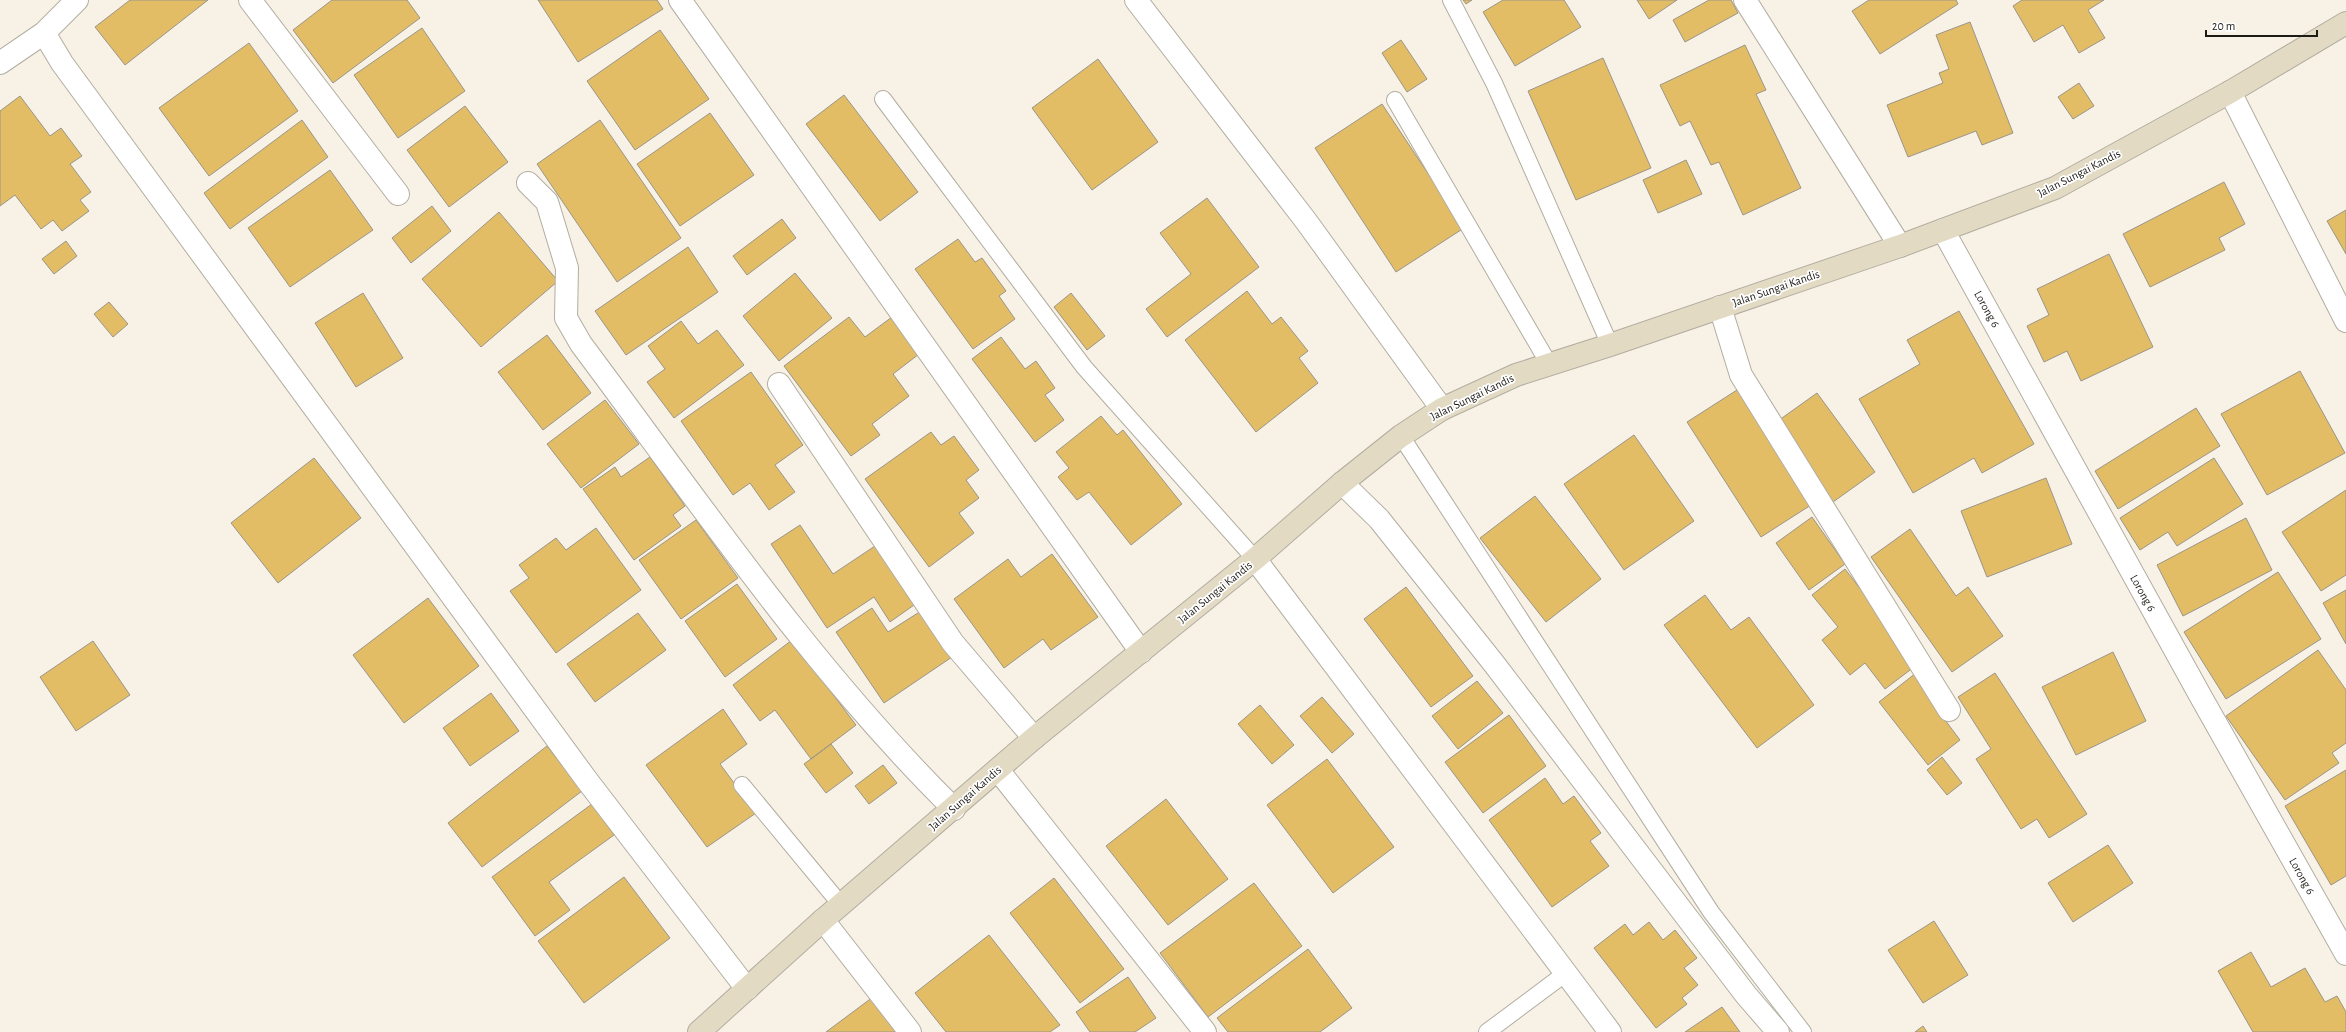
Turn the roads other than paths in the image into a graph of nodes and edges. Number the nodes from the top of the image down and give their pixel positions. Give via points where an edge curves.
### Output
1 (77, 0) edge
2 (250, 0) edge
3 (680, 0) edge
4 (1136, 0) edge
5 (1451, 0) edge
6 (1745, 0) edge
7 (2346, 23) edge
8 (44, 32) junction
9 (0, 63) edge
10 (2230, 92) junction
11 (883, 99) dead end
12 (1395, 100) dead end
13 (528, 183) dead end
14 (398, 194) dead end
15 (1943, 230) junction
16 (1900, 246) junction
17 (1720, 307) junction
18 (2346, 321) edge
19 (1610, 345) junction
20 (1549, 364) junction
21 (779, 384) dead end
22 (1442, 409) junction
23 (1402, 436) junction
24 (1342, 483) junction
25 (1256, 559) junction
26 (1141, 652) junction
27 (1949, 710) dead end
28 (1034, 738) junction
29 (998, 770) junction
30 (742, 785) dead end
31 (954, 809) junction
32 (842, 906) junction
33 (824, 920) junction
34 (2346, 954) edge
35 (1566, 973) junction
36 (747, 989) junction
37 (699, 1032) edge
38 (910, 1032) edge
39 (1205, 1032) edge
40 (1487, 1032) edge
41 (1610, 1032) edge
42 (1778, 1032) edge
43 (1803, 1032) edge

1 - 8 street
2 - 14 street
3 - 26 street
4 - 22 street via 1306,221
5 - 19 lane via 1494,83
6 - 16 street
7 - 10 street, Jalan Sungai Kandis
8 - 9 street
8 - 36 street via 62,63 581,772
10 - 15 street, Jalan Sungai Kandis via 2055,188
10 - 18 street
11 - 25 lane via 1084,367
12 - 20 lane
13 - 31 street via 547,202 567,268 566,318 581,344 801,638 906,762
15 - 16 street, Jalan Sungai Kandis
15 - 34 street, Lorong 6
16 - 17 street, Jalan Sungai Kandis
17 - 19 street, Jalan Sungai Kandis
17 - 27 street via 1741,375
19 - 20 street, Jalan Sungai Kandis
20 - 22 street, Jalan Sungai Kandis via 1516,374
21 - 28 street via 953,643
22 - 23 street, Jalan Sungai Kandis
23 - 24 street, Jalan Sungai Kandis
23 - 43 lane via 1711,912
24 - 25 street, Jalan Sungai Kandis
24 - 42 street via 1384,525 1490,658 1746,995
25 - 26 street, Jalan Sungai Kandis
25 - 35 street
26 - 28 street, Jalan Sungai Kandis
28 - 29 street, Jalan Sungai Kandis
29 - 31 street, Jalan Sungai Kandis
29 - 39 street
30 - 32 lane
31 - 32 street, Jalan Sungai Kandis
32 - 33 street, Jalan Sungai Kandis
33 - 36 street, Jalan Sungai Kandis
33 - 38 street
35 - 40 lane
35 - 41 street
36 - 37 street, Jalan Sungai Kandis

